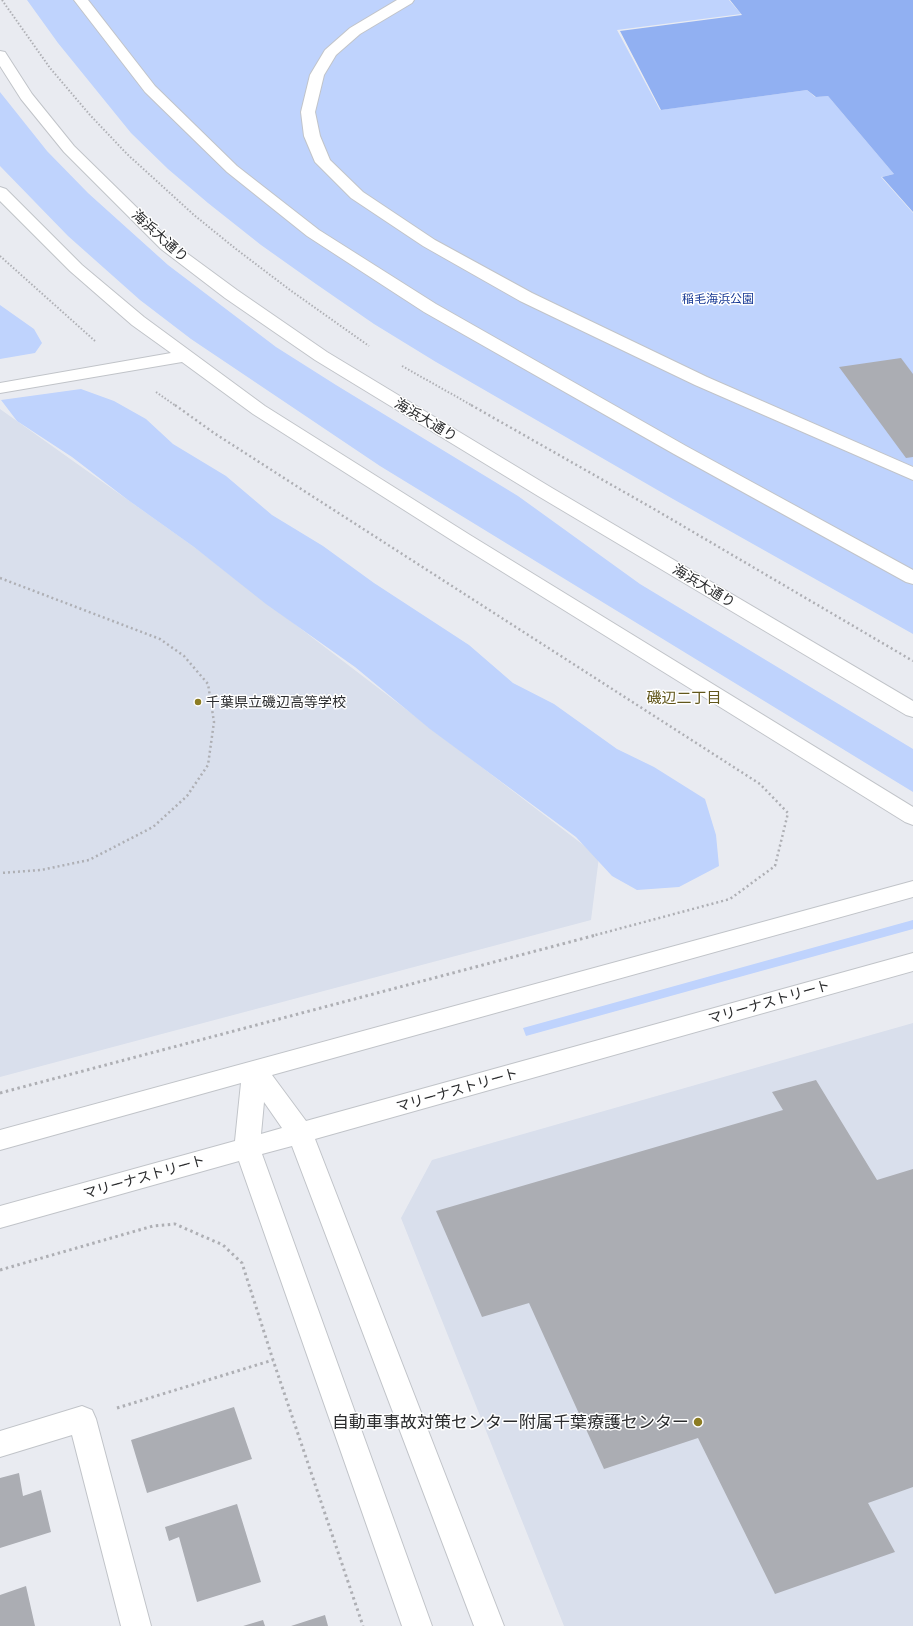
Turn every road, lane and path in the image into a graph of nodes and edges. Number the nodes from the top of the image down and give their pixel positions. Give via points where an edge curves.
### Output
1 (2, 0) edge
2 (81, 0) edge
3 (407, 0) edge
4 (0, 55) edge
5 (0, 192) edge
6 (0, 256) edge
7 (101, 345) dead end
8 (371, 347) dead end
9 (186, 356) junction
10 (398, 363) dead end
11 (0, 388) edge
12 (153, 390) dead end
13 (913, 474) edge
14 (0, 578) edge
15 (913, 578) edge
16 (913, 660) edge
17 (913, 710) edge
18 (913, 818) edge
19 (0, 873) edge
20 (913, 889) edge
21 (913, 962) edge
22 (255, 1070) junction
23 (0, 1093) edge
24 (300, 1133) junction
25 (0, 1140) edge
26 (247, 1148) junction
27 (0, 1217) edge
28 (0, 1270) edge
29 (273, 1360) junction
30 (82, 1419) junction
31 (0, 1444) edge
32 (136, 1626) edge
33 (363, 1626) edge
34 (417, 1626) edge
35 (489, 1626) edge

1 - 8 path via 50,68 127,154 236,249
2 - 15 street via 150,89 232,170 313,233 430,308
3 - 13 street via 355,31 330,54 317,75 308,112 312,136 323,162 357,195 429,243 526,297 701,381
4 - 17 street, 海浜大通り via 26,96 69,149 167,246 231,294 321,356
5 - 9 street via 76,268 138,321
6 - 7 path
9 - 11 street
9 - 18 street via 259,410
10 - 16 path
12 - 23 path via 220,437 760,784 788,813 775,866 730,899
14 - 19 path via 160,639 184,656 208,684 214,722 208,765 187,796 153,827 89,860 41,870
20 - 22 street
21 - 24 street, マリーナストリート
22 - 24 street
22 - 25 street
22 - 26 street
24 - 26 street, マリーナストリート
24 - 35 street
26 - 27 street, マリーナストリート
26 - 34 street
28 - 29 path via 153,1226 175,1224 224,1244 242,1263
29 - 30 path
29 - 33 path
30 - 31 street
30 - 32 street

